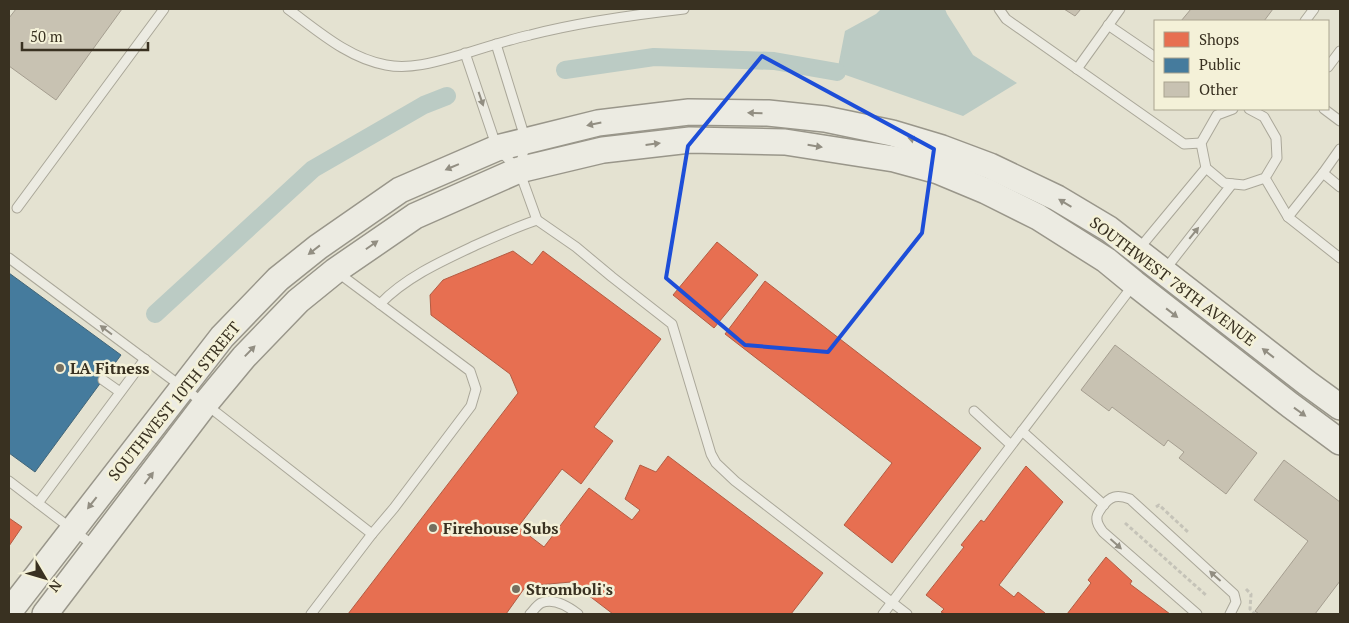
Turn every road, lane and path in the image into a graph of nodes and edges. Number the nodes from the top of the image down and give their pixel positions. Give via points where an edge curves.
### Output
1 (164, 9) edge
2 (288, 9) edge
3 (684, 9) edge
4 (999, 9) edge
5 (1120, 9) edge
6 (1314, 9) edge
7 (633, 12) edge
8 (1306, 20) edge
9 (1108, 25) junction
10 (496, 44) junction
11 (1340, 51) edge
12 (465, 53) junction
13 (1154, 57) edge
14 (1329, 66) edge
15 (1077, 69) junction
16 (1228, 110) edge
17 (1250, 110) edge
18 (1325, 110) edge
19 (1340, 121) edge
20 (526, 141) junction
21 (1201, 143) junction
22 (497, 148) junction
23 (1340, 149) edge
24 (1206, 168) junction
25 (519, 170) junction
26 (1323, 174) junction
27 (1265, 178) junction
28 (1232, 184) junction
29 (1340, 187) edge
30 (16, 208) dead end
31 (1288, 218) junction
32 (537, 220) junction
33 (1138, 251) junction
34 (9, 258) edge
35 (1340, 258) edge
36 (1106, 260) junction
37 (335, 271) junction
38 (1163, 271) junction
39 (1134, 283) junction
40 (1190, 292) junction
41 (380, 304) junction
42 (145, 359) junction
43 (103, 380) dead end
44 (182, 387) junction
45 (120, 392) junction
46 (205, 404) junction
47 (1340, 407) edge
48 (974, 411) dead end
49 (1022, 431) junction
50 (1340, 442) edge
51 (1011, 445) junction
52 (9, 482) edge
53 (38, 503) junction
54 (1104, 505) junction
55 (1125, 524) dead end
56 (1138, 527) dead end
57 (72, 529) junction
58 (1134, 532) junction
59 (372, 534) junction
60 (96, 548) junction
61 (1202, 585) dead end
62 (1198, 589) junction
63 (1207, 596) dead end
64 (891, 603) junction
65 (9, 612) edge
66 (45, 614) edge
67 (311, 614) edge
68 (530, 614) edge
69 (578, 614) edge
70 (882, 614) edge
71 (907, 614) edge
72 (1197, 614) edge
73 (1230, 614) edge

1 - 30 lane
2 - 12 lane via 337,45 366,60 412,66
3 - 7 lane
4 - 15 lane via 1006,19
5 - 9 lane
6 - 8 lane
7 - 10 lane
9 - 13 lane
9 - 15 lane
10 - 12 lane
10 - 20 lane
11 - 14 lane
12 -> 22 lane
15 - 21 lane via 1184,144
16 - 21 lane via 1216,115
17 - 27 lane via 1264,117 1276,138 1277,158
18 - 19 lane
20 - 22 street, SOUTHWEST 78TH AVENUE
20 - 25 lane
33 -> 20 street, SOUTHWEST 78TH AVENUE via 1109,229 1057,198 990,166 892,133 826,119 768,113 689,112 598,123
21 - 24 lane
22 - 25 lane
22 -> 44 street, SOUTHWEST 10TH STREET via 400,190 318,247 278,279 222,337
23 - 26 lane
24 - 28 lane via 1224,184
24 - 33 lane
25 - 32 lane
25 -> 36 street, SOUTHWEST 78TH AVENUE via 602,150 690,140 785,142 894,159 938,171 1038,217
37 -> 25 street, SOUTHWEST 10TH STREET via 415,216
26 - 29 lane
26 - 31 lane
27 - 28 lane via 1244,185
27 - 31 lane
38 -> 28 lane
31 - 35 lane
32 - 41 lane via 436,263
32 - 64 lane via 672,324 716,463
33 - 38 street, SOUTHWEST 78TH AVENUE
42 -> 34 lane
36 - 38 street
36 - 39 street, SOUTHWEST 78TH AVENUE
37 - 41 lane
46 -> 37 street, SOUTHWEST 10TH STREET via 244,357 298,301
38 - 40 street, SOUTHWEST 78TH AVENUE
39 - 40 street
39 - 49 lane
39 -> 50 street, SOUTHWEST 78TH AVENUE
47 -> 40 street, SOUTHWEST 78TH AVENUE
41 - 59 lane via 470,371 476,389 471,406
42 - 44 lane
42 - 45 lane
43 - 45 lane
44 - 46 lane
44 -> 57 street, SOUTHWEST 10TH STREET
45 - 53 lane
46 - 59 lane
60 -> 46 street, SOUTHWEST 10TH STREET
48 - 51 lane
49 - 51 lane
49 - 54 lane
51 - 64 lane
52 - 53 lane
53 - 57 lane
54 -> 72 lane via 1097,517 1103,532
73 -> 54 lane via 1236,602 1234,594 1130,499 1116,497
55 - 58 path
56 - 58 path
57 - 60 lane
57 - 65 street, SOUTHWEST 10TH STREET
58 - 62 path
59 - 67 lane
60 - 66 street, SOUTHWEST 10TH STREET
61 - 62 path
62 - 63 path
64 - 70 lane
64 - 71 lane
68 - 69 lane via 540,603 552,601

